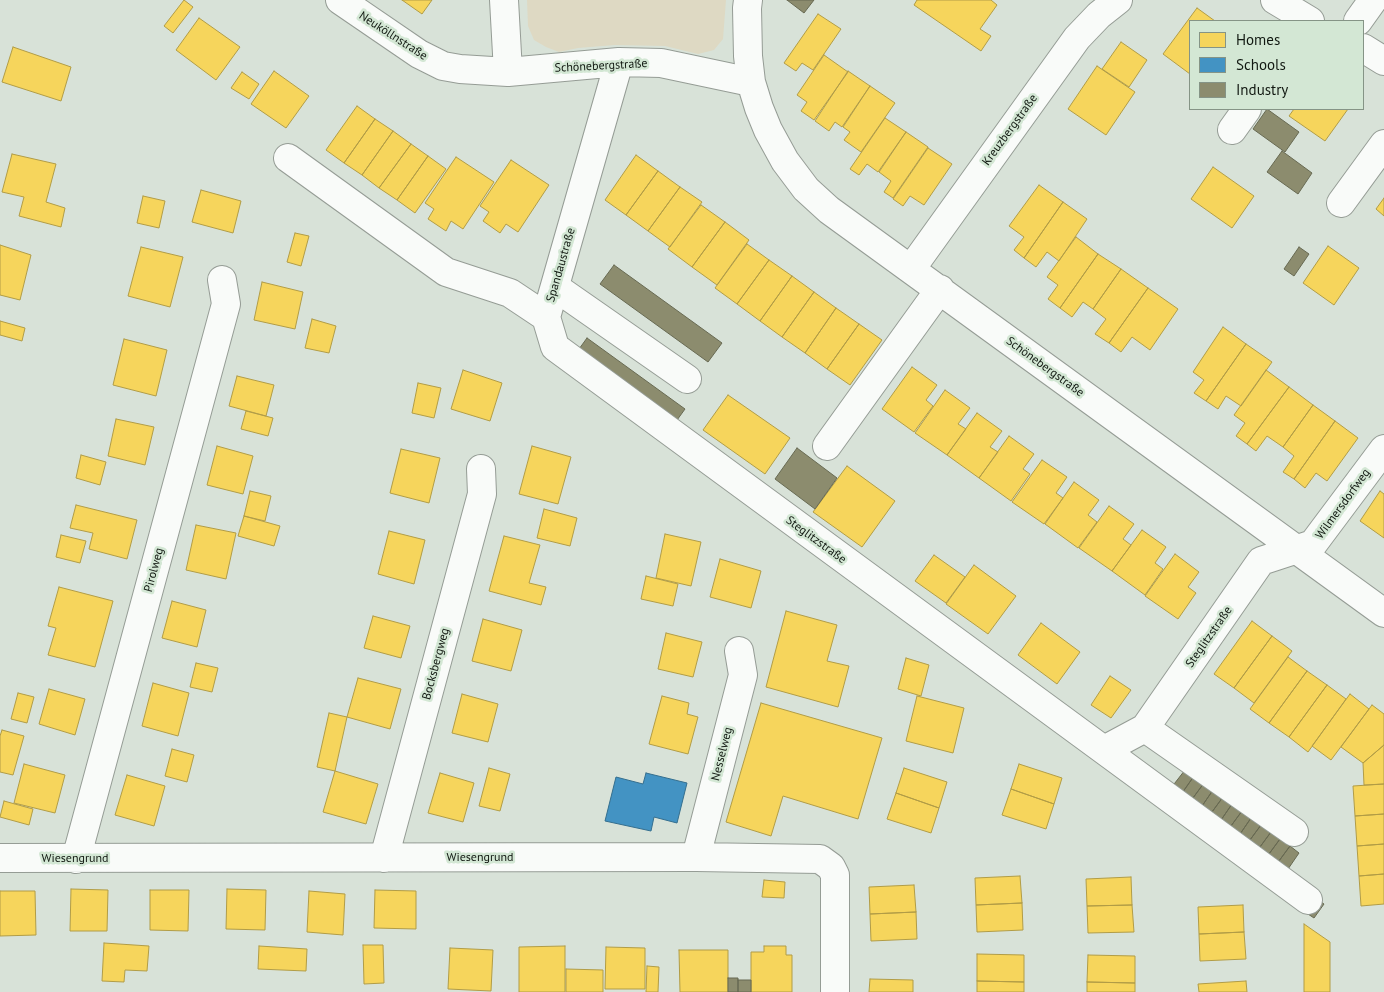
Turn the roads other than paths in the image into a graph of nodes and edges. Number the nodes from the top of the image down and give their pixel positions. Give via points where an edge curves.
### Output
1 (340, 0) edge
2 (504, 0) edge
3 (748, 0) edge
4 (1118, 0) edge
5 (1275, 0) edge
6 (1373, 0) edge
7 (1306, 20) edge
8 (1359, 20) edge
9 (1364, 49) edge
10 (1384, 60) edge
11 (619, 62) junction
12 (508, 72) junction
13 (751, 82) junction
14 (1384, 144) edge
15 (288, 158) dead end
16 (1341, 203) dead end
17 (911, 269) junction
18 (222, 280) dead end
19 (555, 287) junction
20 (940, 289) junction
21 (546, 317) junction
22 (687, 379) dead end
23 (827, 446) dead end
24 (1384, 449) edge
25 (481, 469) dead end
26 (1295, 550) junction
27 (1384, 613) edge
28 (739, 652) dead end
29 (1145, 728) junction
30 (1104, 750) junction
31 (1294, 832) dead end
32 (696, 857) junction
33 (0, 858) edge
34 (384, 858) junction
35 (76, 859) junction
36 (1308, 900) dead end
37 (835, 992) edge

1 - 12 street, Neuköllnstraße via 419,54 443,66
2 - 12 street
3 - 13 street, Schönebergstraße
4 - 17 street, Kreuzbergstraße via 1077,38
5 - 7 street
6 - 8 street
9 - 10 street
11 - 12 street, Schönebergstraße
11 - 13 street, Schönebergstraße via 661,63
11 - 19 street, Spandaustraße
13 - 17 street, Schönebergstraße via 768,130 806,189 829,210
14 - 16 street
15 - 21 street, Spandaustraße via 446,272 510,293
17 - 20 street, Schönebergstraße
18 - 35 street, Pirolweg via 226,304
19 - 21 street, Spandaustraße
19 - 22 street
20 - 23 street
20 - 26 street, Schönebergstraße
21 - 30 street, Steglitzstraße via 555,347
24 - 26 street, Wilmersdorfweg via 1313,544
25 - 34 street, Bocksbergweg via 482,494
26 - 27 street, Schönebergstraße
26 - 29 street, Steglitzstraße via 1261,561
28 - 32 street, Nesselweg via 743,675
29 - 30 street, Steglitzstraße
29 - 31 street
30 - 36 street, Steglitzstraße
32 - 34 street, Wiesengrund
32 - 37 street, Wiesengrund via 820,859 831,867 835,875
33 - 35 street, Wiesengrund
34 - 35 street, Wiesengrund

